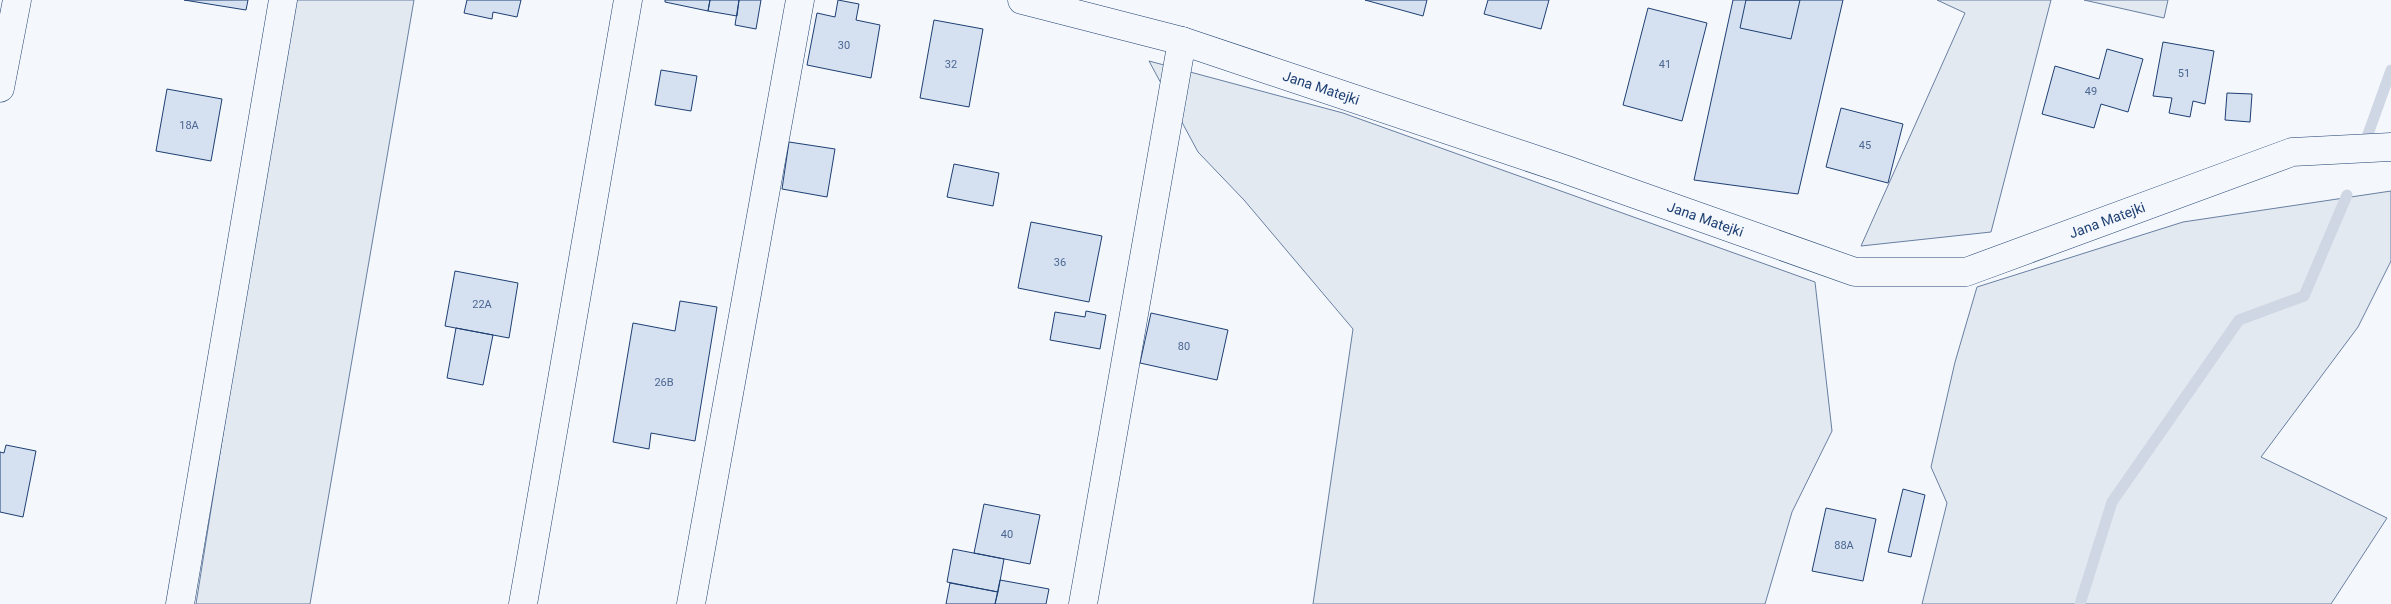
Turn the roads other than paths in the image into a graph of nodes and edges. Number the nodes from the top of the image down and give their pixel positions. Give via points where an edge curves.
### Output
1 (18, 0) edge
2 (282, 0) edge
3 (628, 0) edge
4 (800, 0) edge
5 (1022, 0) edge
6 (1182, 40) junction
7 (0, 88) edge
8 (2391, 147) edge
9 (180, 604) edge
10 (523, 604) edge
11 (691, 604) edge
12 (1083, 604) edge

1 - 7 street
2 - 9 street
3 - 10 street
4 - 11 street
5 - 6 street, Jana Matejki
6 - 8 street, Jana Matejki via 1564,169 1855,272 1966,272 2292,152
6 - 12 street

